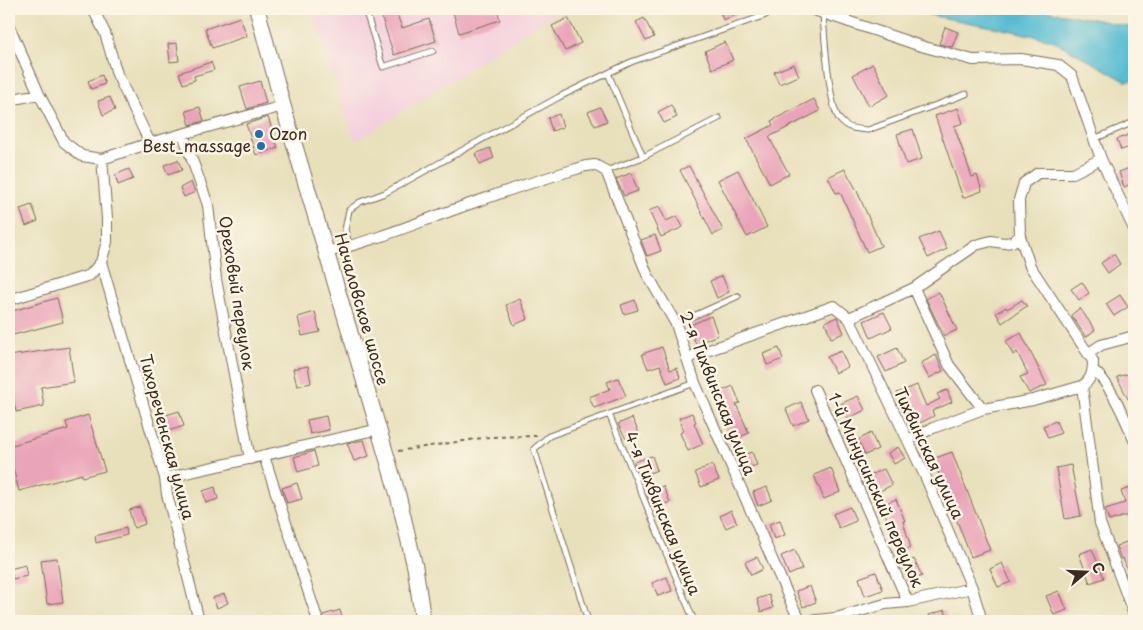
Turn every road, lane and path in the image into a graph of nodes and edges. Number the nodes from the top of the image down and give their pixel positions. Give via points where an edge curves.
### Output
1 (93, 9) edge
2 (256, 9) edge
3 (364, 9) edge
4 (769, 9) edge
5 (811, 9) edge
6 (822, 11) edge
7 (9, 26) edge
8 (433, 51) dead end
9 (608, 74) junction
10 (38, 94) junction
11 (966, 94) dead end
12 (9, 100) edge
13 (283, 106) junction
14 (719, 118) dead end
15 (1134, 122) edge
16 (183, 134) junction
17 (1093, 140) junction
18 (150, 143) junction
19 (643, 157) junction
20 (102, 159) junction
21 (1101, 159) junction
22 (606, 171) junction
23 (1134, 229) edge
24 (1020, 236) junction
25 (350, 247) junction
26 (327, 252) junction
27 (102, 262) junction
28 (914, 288) junction
29 (738, 296) dead end
30 (9, 300) edge
31 (849, 318) junction
32 (676, 324) junction
33 (1134, 336) edge
34 (1086, 349) junction
35 (687, 358) junction
36 (1093, 370) junction
37 (695, 383) junction
38 (1082, 386) junction
39 (815, 390) dead end
40 (982, 409) junction
41 (609, 414) junction
42 (379, 430) junction
43 (549, 436) junction
44 (908, 440) junction
45 (1134, 440) edge
46 (386, 453) junction
47 (264, 456) junction
48 (250, 459) junction
49 (165, 478) junction
50 (972, 588) junction
51 (908, 602) junction
52 (1134, 616) edge
53 (199, 621) edge
54 (318, 621) edge
55 (423, 621) edge
56 (588, 621) edge
57 (694, 621) edge
58 (801, 621) edge
59 (808, 621) edge
60 (982, 621) edge

1 - 18 street via 105,33 117,74
2 - 13 main road, Началовское шоссе
3 - 8 lane via 383,67
4 - 9 lane via 766,15 751,22 631,62
5 - 6 street
6 - 11 lane via 831,93 838,119 852,129 868,130
6 - 17 street via 921,46 973,60 1021,59 1058,65 1072,76
7 - 10 street
9 - 19 lane
9 - 25 lane via 558,97 385,193 348,210 346,230
10 - 12 street
10 - 20 street via 64,142 82,156
13 - 16 street
13 - 26 main road, Началовское шоссе
14 - 19 lane
15 - 17 lane
16 - 18 street
16 - 48 street, Ореховый переулок via 208,204 216,279
17 - 21 street
18 - 20 street
19 - 22 lane
20 - 27 street via 107,218 107,242
21 - 23 street
21 - 24 street via 1073,173 1038,172 1024,183 1019,200
22 - 25 street via 595,165 586,166
22 - 32 street, 2-я Тихвинская улица via 646,274
24 - 28 street via 1012,242 991,241 976,245
24 - 34 street via 1030,266
25 - 26 street
26 - 42 main road, Началовское шоссе
27 - 30 street via 90,275
27 - 49 street, Тихореченская улица
28 - 31 street
28 - 40 street via 949,365
29 - 32 lane
31 - 35 street, Тихвинская улица via 834,306
31 - 44 street, Тихвинская улица
32 - 35 street, 2-я Тихвинская улица
33 - 34 street
34 - 36 street via 1093,362
35 - 37 street, 2-я Тихвинская улица
36 - 38 street via 1089,381
36 - 45 street via 1107,385
37 - 41 lane
37 - 58 street, 2-я Тихвинская улица
38 - 40 street via 1033,400
38 - 52 street via 1100,523
39 - 51 street, 1-й Минусинский переулок
40 - 44 street
41 - 43 lane
41 - 57 lane, 4-я Тихвинская улица
42 - 46 main road, Началовское шоссе
42 - 47 street
43 - 46 path via 488,436
43 - 56 lane via 534,449
44 - 50 street, Тихвинская улица
46 - 55 main road, Началовское шоссе via 415,567
47 - 48 street
47 - 54 street
48 - 49 street
49 - 53 street, Тихореченская улица
50 - 51 street
50 - 60 street, Тихвинская улица
51 - 59 street

